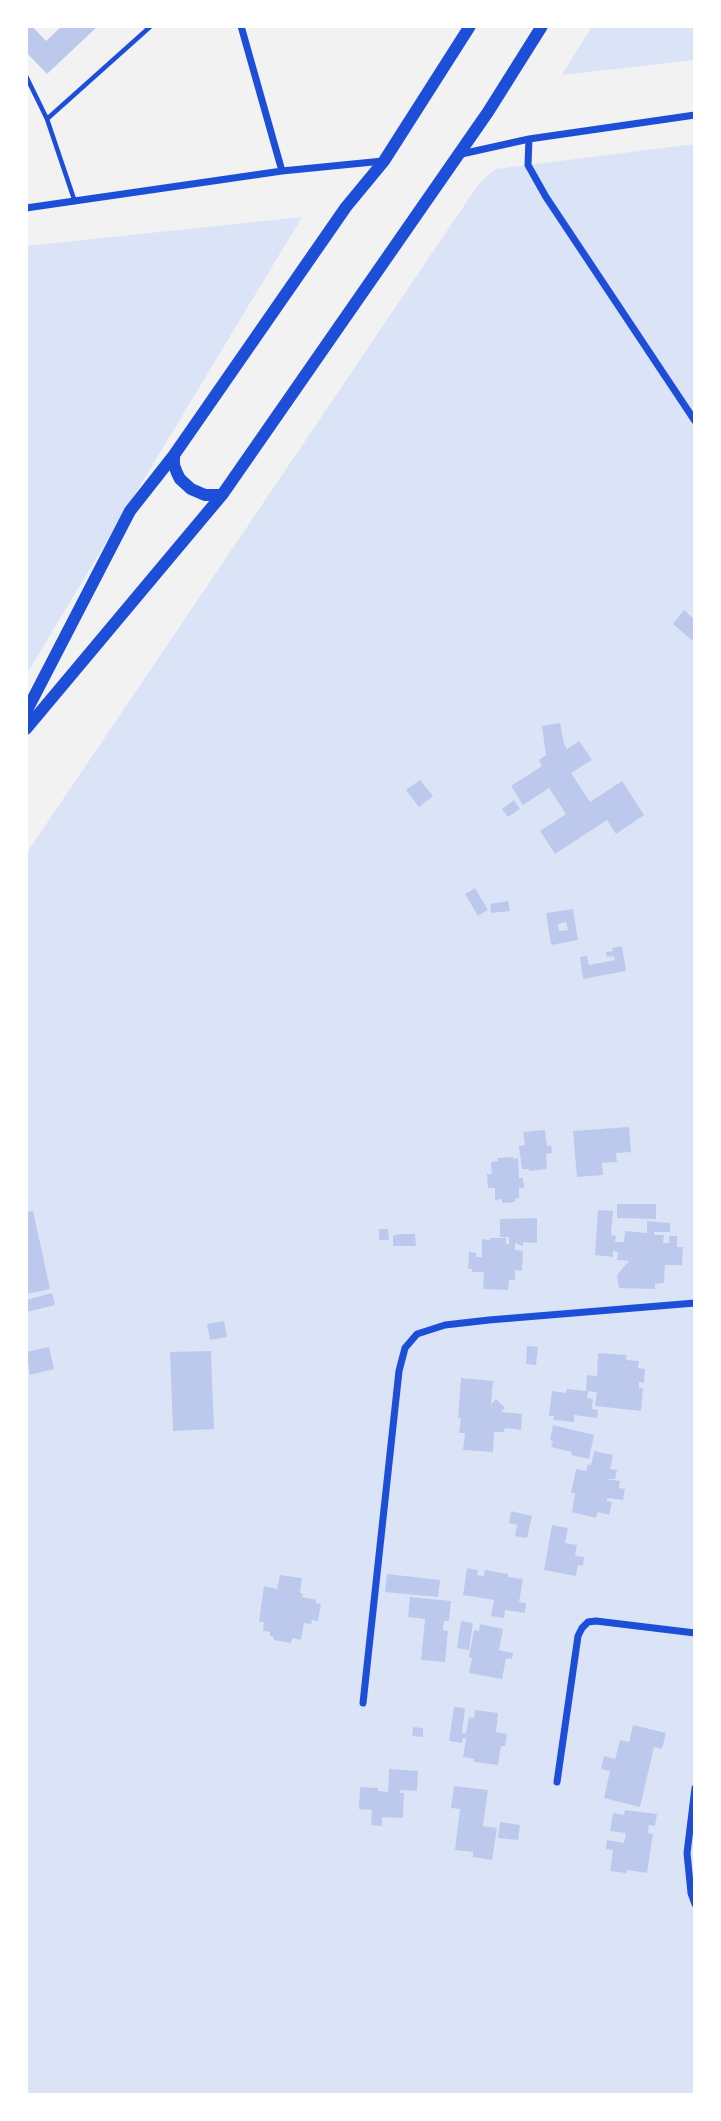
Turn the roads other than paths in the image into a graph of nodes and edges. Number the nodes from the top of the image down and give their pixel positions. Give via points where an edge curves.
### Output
1 (151, 26) edge
2 (241, 26) edge
3 (470, 26) edge
4 (542, 26) edge
5 (26, 76) edge
6 (695, 115) edge
7 (47, 119) junction
8 (529, 139) junction
9 (457, 155) junction
10 (384, 161) junction
11 (282, 171) junction
12 (75, 202) junction
13 (26, 208) edge
14 (695, 421) edge
15 (174, 455) junction
16 (222, 495) junction
17 (26, 712) edge
18 (26, 729) edge
19 (695, 1303) edge
20 (695, 1633) edge
21 (363, 1703) dead end
22 (557, 1782) dead end
23 (695, 1788) edge
24 (695, 1904) edge

1 - 7 lane
2 - 11 street
3 - 10 main road
4 - 9 main road
5 - 7 lane
6 - 8 street
7 - 12 lane
8 - 9 street
8 - 14 street via 528,165 546,197
9 - 16 main road
10 - 11 street
10 - 15 main road via 346,207
11 - 12 street
12 - 13 street
15 - 16 main road via 180,480 205,495
15 - 17 main road via 130,511
16 - 18 main road
19 - 21 street via 445,1325 417,1334 405,1348
20 - 22 street via 587,1622 578,1636
23 - 24 street via 687,1853

